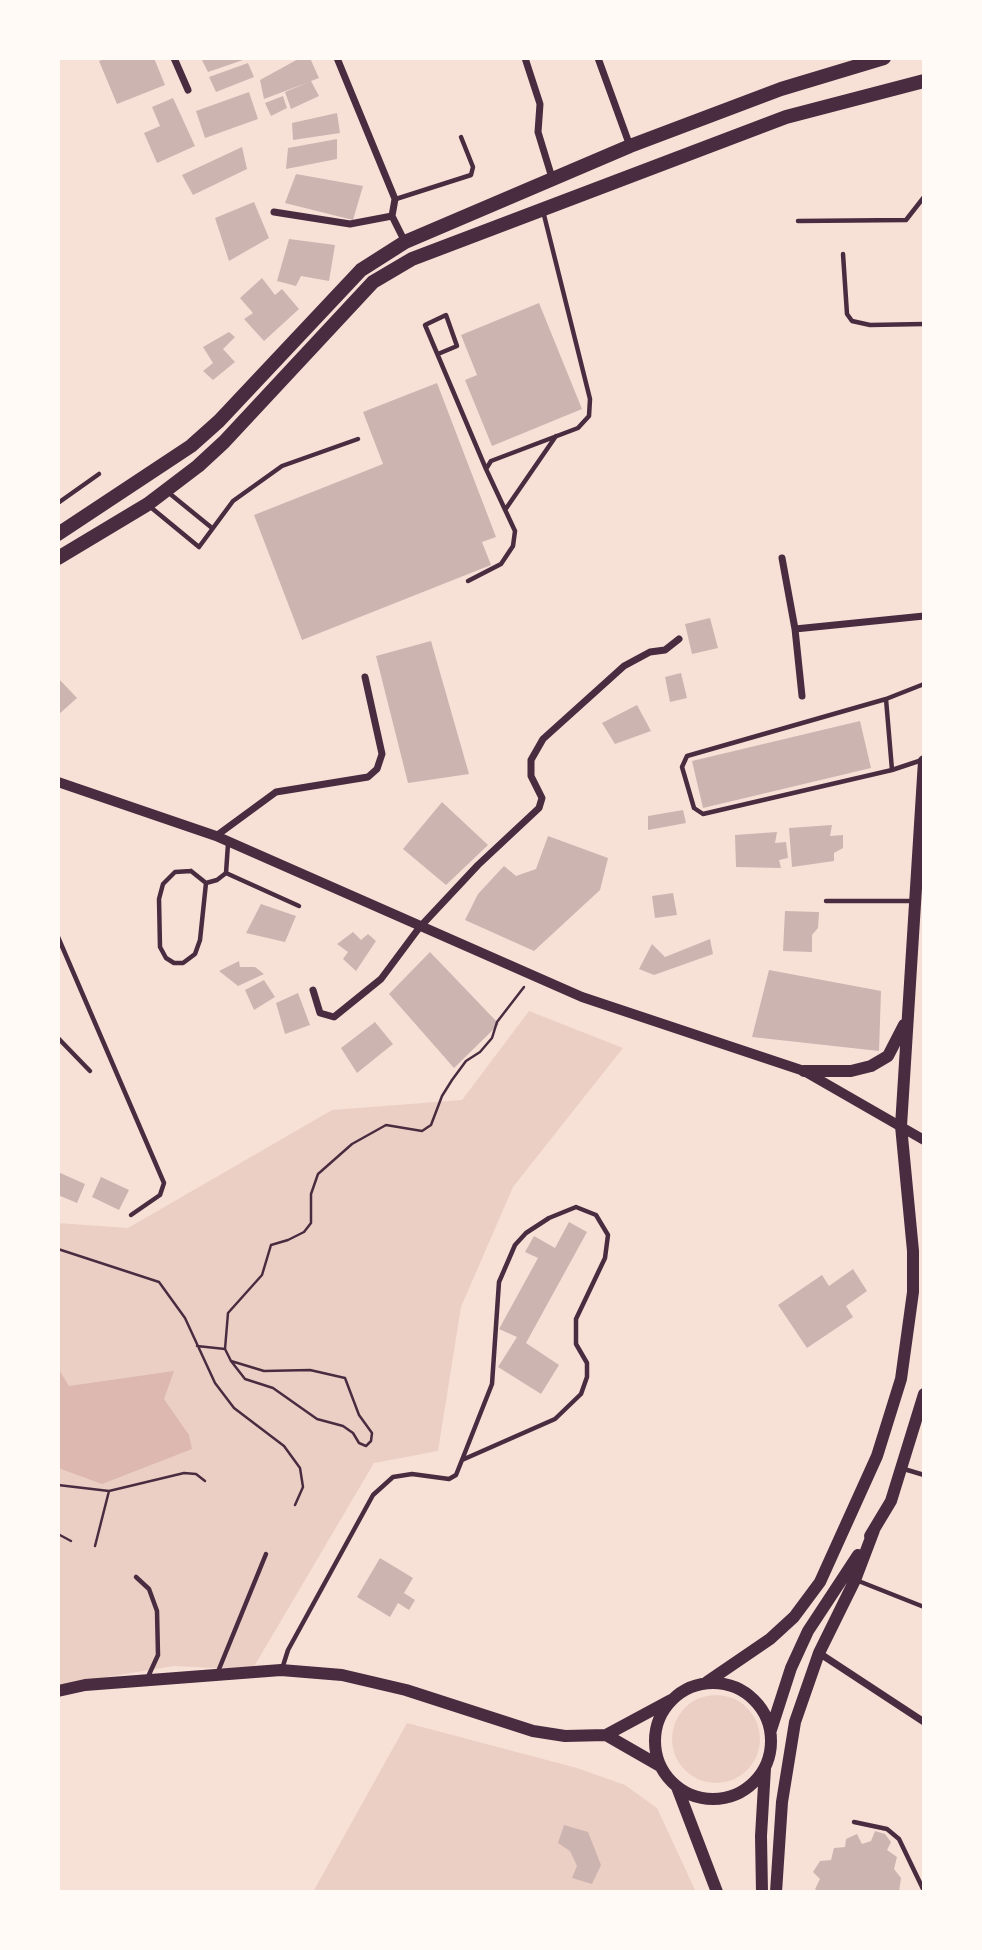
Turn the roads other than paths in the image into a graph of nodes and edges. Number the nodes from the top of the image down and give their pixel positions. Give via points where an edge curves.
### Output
1 (174, 58) edge
2 (337, 58) edge
3 (525, 58) edge
4 (598, 58) edge
5 (878, 59) edge
6 (924, 81) edge
7 (188, 90) dead end
8 (461, 137) dead end
9 (630, 146) junction
10 (553, 180) junction
11 (924, 197) edge
12 (395, 199) junction
13 (543, 210) junction
14 (274, 212) dead end
15 (392, 216) junction
16 (798, 221) dead end
17 (405, 242) junction
18 (843, 254) dead end
19 (924, 324) edge
20 (438, 354) junction
21 (556, 436) junction
22 (358, 439) dead end
23 (486, 469) junction
24 (99, 474) dead end
25 (167, 491) junction
26 (58, 503) edge
27 (148, 504) junction
28 (505, 510) junction
29 (212, 528) junction
30 (58, 534) edge
31 (58, 558) edge
32 (782, 558) dead end
33 (468, 581) dead end
34 (924, 616) edge
35 (795, 629) junction
36 (679, 639) dead end
37 (365, 677) dead end
38 (924, 684) edge
39 (802, 696) dead end
40 (886, 699) junction
41 (924, 760) edge
42 (892, 770) junction
43 (58, 782) edge
44 (216, 836) junction
45 (229, 842) junction
46 (226, 873) junction
47 (206, 883) junction
48 (826, 901) dead end
49 (914, 901) junction
50 (299, 906) dead end
51 (419, 928) junction
52 (58, 937) edge
53 (313, 990) dead end
54 (908, 1014) junction
55 (58, 1038) edge
56 (90, 1071) dead end
57 (804, 1071) junction
58 (901, 1126) junction
59 (924, 1140) edge
60 (131, 1214) dead end
61 (924, 1394) edge
62 (462, 1460) junction
63 (903, 1468) junction
64 (924, 1475) edge
65 (874, 1531) junction
66 (265, 1553) dead end
67 (136, 1577) dead end
68 (855, 1580) junction
69 (924, 1607) edge
70 (819, 1653) junction
71 (281, 1670) junction
72 (217, 1674) junction
73 (147, 1680) junction
74 (707, 1682) junction
75 (58, 1691) edge
76 (671, 1700) junction
77 (924, 1722) edge
78 (771, 1730) junction
79 (606, 1735) junction
80 (660, 1766) junction
81 (765, 1768) junction
82 (677, 1787) junction
83 (854, 1822) dead end
84 (716, 1891) edge
85 (924, 1891) edge
86 (762, 1892) edge
87 (776, 1892) edge

1 - 7 street
2 - 12 street
3 - 10 street via 540,104 538,132
4 - 9 street
5 - 9 main road via 781,89
6 - 13 main road via 786,117
8 - 12 lane via 473,167 471,175
9 - 10 main road
10 - 17 main road
11 - 16 lane via 906,220
12 - 15 street
13 - 21 lane via 590,399 589,416 578,428
13 - 25 main road via 431,251 373,282 224,442
14 - 15 street via 350,224
15 - 17 street
17 - 30 main road via 361,270 191,446
18 - 19 lane via 847,314 852,321 870,326
20 - 20 lane via 425,325 446,315 457,346
20 - 23 lane
21 - 23 lane via 491,461
21 - 28 lane
22 - 29 lane via 282,466 233,501
23 - 28 lane
24 - 26 lane
25 - 27 main road
25 - 29 lane
27 - 29 lane via 200,547
27 - 31 main road
28 - 33 lane via 515,531 513,546 501,564
32 - 35 street
34 - 35 street
35 - 39 street
36 - 51 street via 665,650 650,652 625,666 543,739 531,760 531,776 542,798 539,808
37 - 44 street via 382,754 377,769 368,777 276,792
38 - 40 lane
40 - 42 lane
40 - 42 lane via 687,756 682,766 694,808 703,814
41 - 42 lane
41 - 49 main road
43 - 44 street
44 - 45 street
45 - 46 lane
45 - 51 street
46 - 47 lane
46 - 50 lane
47 - 47 lane via 195,954 183,963 174,963 166,958 158,935 163,884 175,872 191,871
48 - 49 lane
49 - 54 main road
51 - 53 street via 381,979 334,1017 320,1013
51 - 57 street via 582,997
52 - 60 lane via 164,1183 160,1195
54 - 57 main road via 888,1056 872,1066
54 - 58 main road
55 - 56 lane
57 - 58 street
58 - 59 street
58 - 74 main road via 913,1292 905,1357 890,1421 820,1582 794,1617 770,1639
61 - 63 main road
62 - 62 lane via 492,1384 499,1282 516,1245 549,1218 576,1207 596,1215 608,1236 605,1258 576,1319 576,1345 587,1363 581,1394 555,1419
62 - 71 lane via 456,1475 449,1479 412,1474 393,1477 373,1495
63 - 64 lane
63 - 65 main road
65 - 68 main road
65 - 78 main road via 808,1631
66 - 72 lane
67 - 73 lane via 149,1590 157,1611 158,1656
68 - 69 lane
68 - 70 main road
70 - 77 street
70 - 87 main road via 795,1722 782,1802
71 - 72 main road
71 - 79 main road via 342,1675 406,1690 533,1731
72 - 73 main road
73 - 75 main road
74 - 76 main road
74 - 78 main road via 733,1686 755,1699
76 - 79 main road
76 - 80 main road via 656,1731
78 - 81 main road
79 - 80 main road
80 - 82 main road
81 - 82 main road via 755,1782 726,1798 709,1800
81 - 86 main road
82 - 84 main road
83 - 85 lane via 887,1829 899,1839

